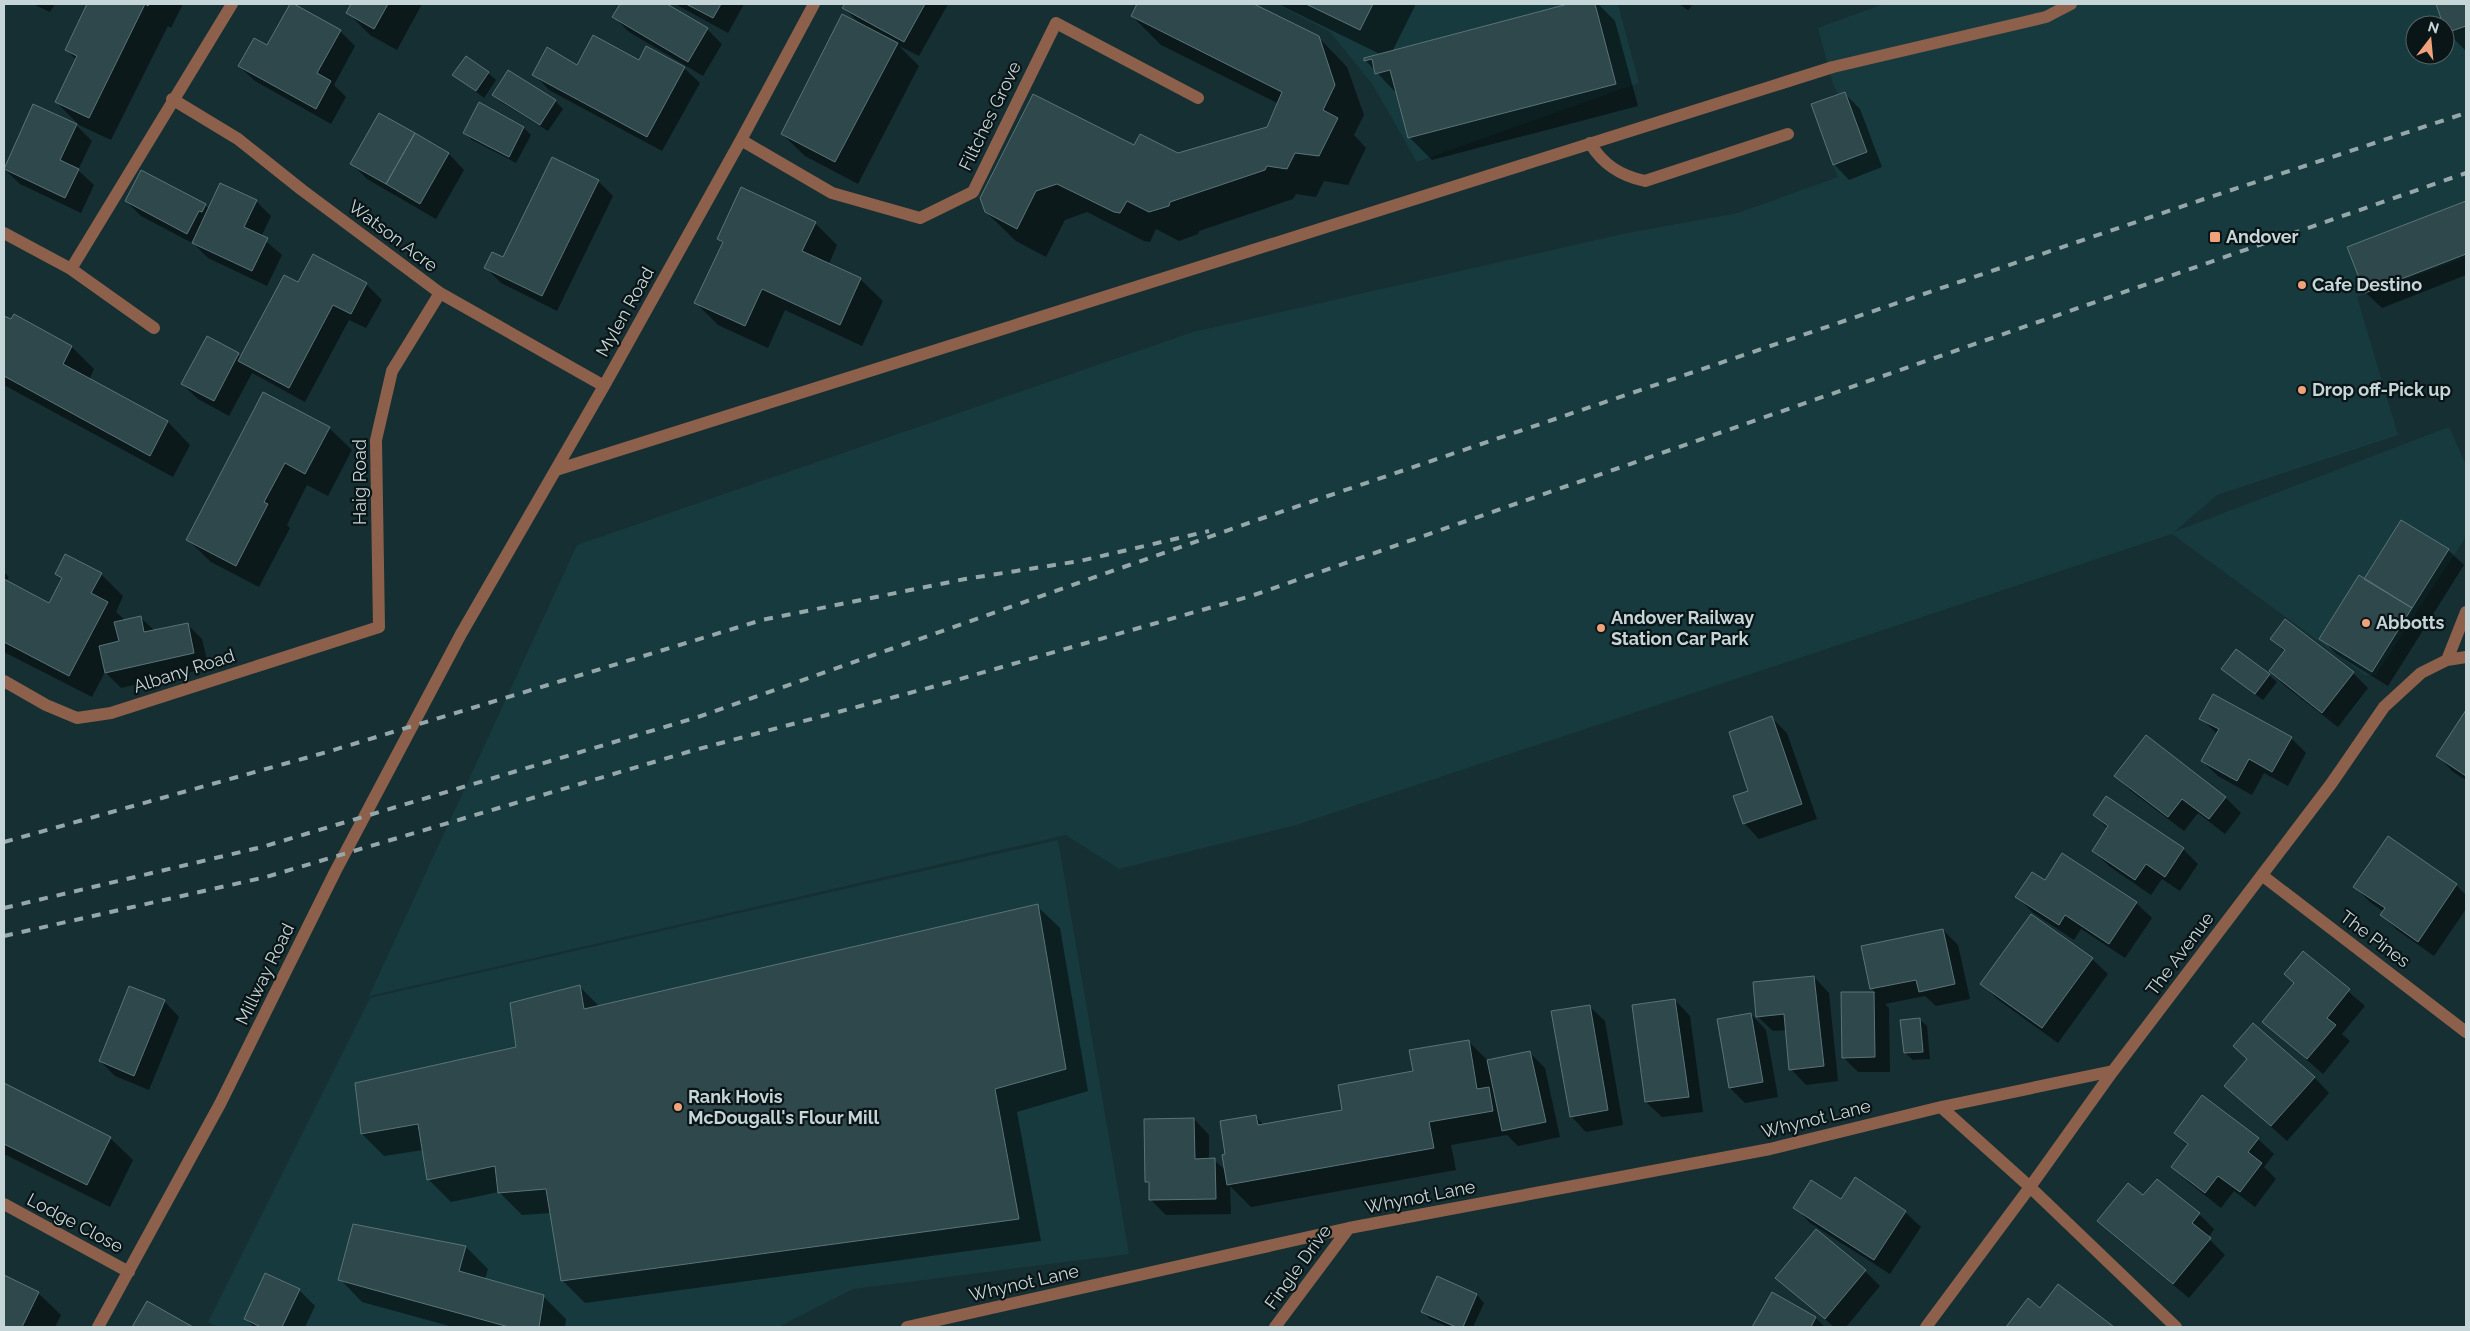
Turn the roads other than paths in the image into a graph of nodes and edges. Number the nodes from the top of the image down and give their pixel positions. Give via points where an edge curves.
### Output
1 (232, 4) edge
2 (814, 4) edge
3 (2071, 4) edge
4 (1198, 98) dead end
5 (172, 99) junction
6 (1788, 134) dead end
7 (741, 140) junction
8 (1590, 143) junction
9 (4, 233) edge
10 (71, 268) junction
11 (440, 293) junction
12 (154, 328) dead end
13 (604, 386) junction
14 (556, 470) junction
15 (2466, 612) edge
16 (379, 627) joint
17 (460, 634) joint
18 (2466, 657) edge
19 (2447, 660) junction
20 (4, 681) edge
21 (2262, 876) junction
22 (2466, 1032) edge
23 (2113, 1071) junction
24 (1940, 1107) junction
25 (2030, 1187) junction
26 (4, 1204) edge
27 (1348, 1228) junction
28 (129, 1272) junction
29 (98, 1327) edge
30 (907, 1327) edge
31 (1275, 1327) edge
32 (1926, 1327) edge
33 (2176, 1327) edge

1 - 5 street
2 - 7 street, Mylen Road
3 - 8 street via 2046,17 1833,67
4 - 7 street, Filtches Grove via 1056,23 973,192 920,218 832,193
5 - 10 street
5 - 11 street, Watson Acre via 238,139
6 - 8 street via 1645,181 1630,178 1612,168 1598,156
7 - 13 street, Mylen Road
8 - 14 street
9 - 10 street
10 - 12 street
11 - 13 street, Watson Acre
11 - 16 street, Haig Road via 392,372 376,440
13 - 14 street, Mylen Road
14 - 17 street, Mylen Road
15 - 19 street
16 - 20 street, Albany Road via 111,713 77,718
17 - 28 street, Millway Road via 335,872 220,1104
18 - 19 street, The Avenue
19 - 21 street, The Avenue via 2421,673 2384,707
21 - 22 street, The Pines
21 - 23 street, The Avenue
23 - 24 street, Whynot Lane
23 - 25 street, The Avenue
24 - 25 street
24 - 27 street, Whynot Lane via 1770,1149
25 - 32 street, The Avenue
25 - 33 street
26 - 28 street, Lodge Close
27 - 30 street, Whynot Lane
27 - 31 street, Fingle Drive
28 - 29 street, Millway Road

